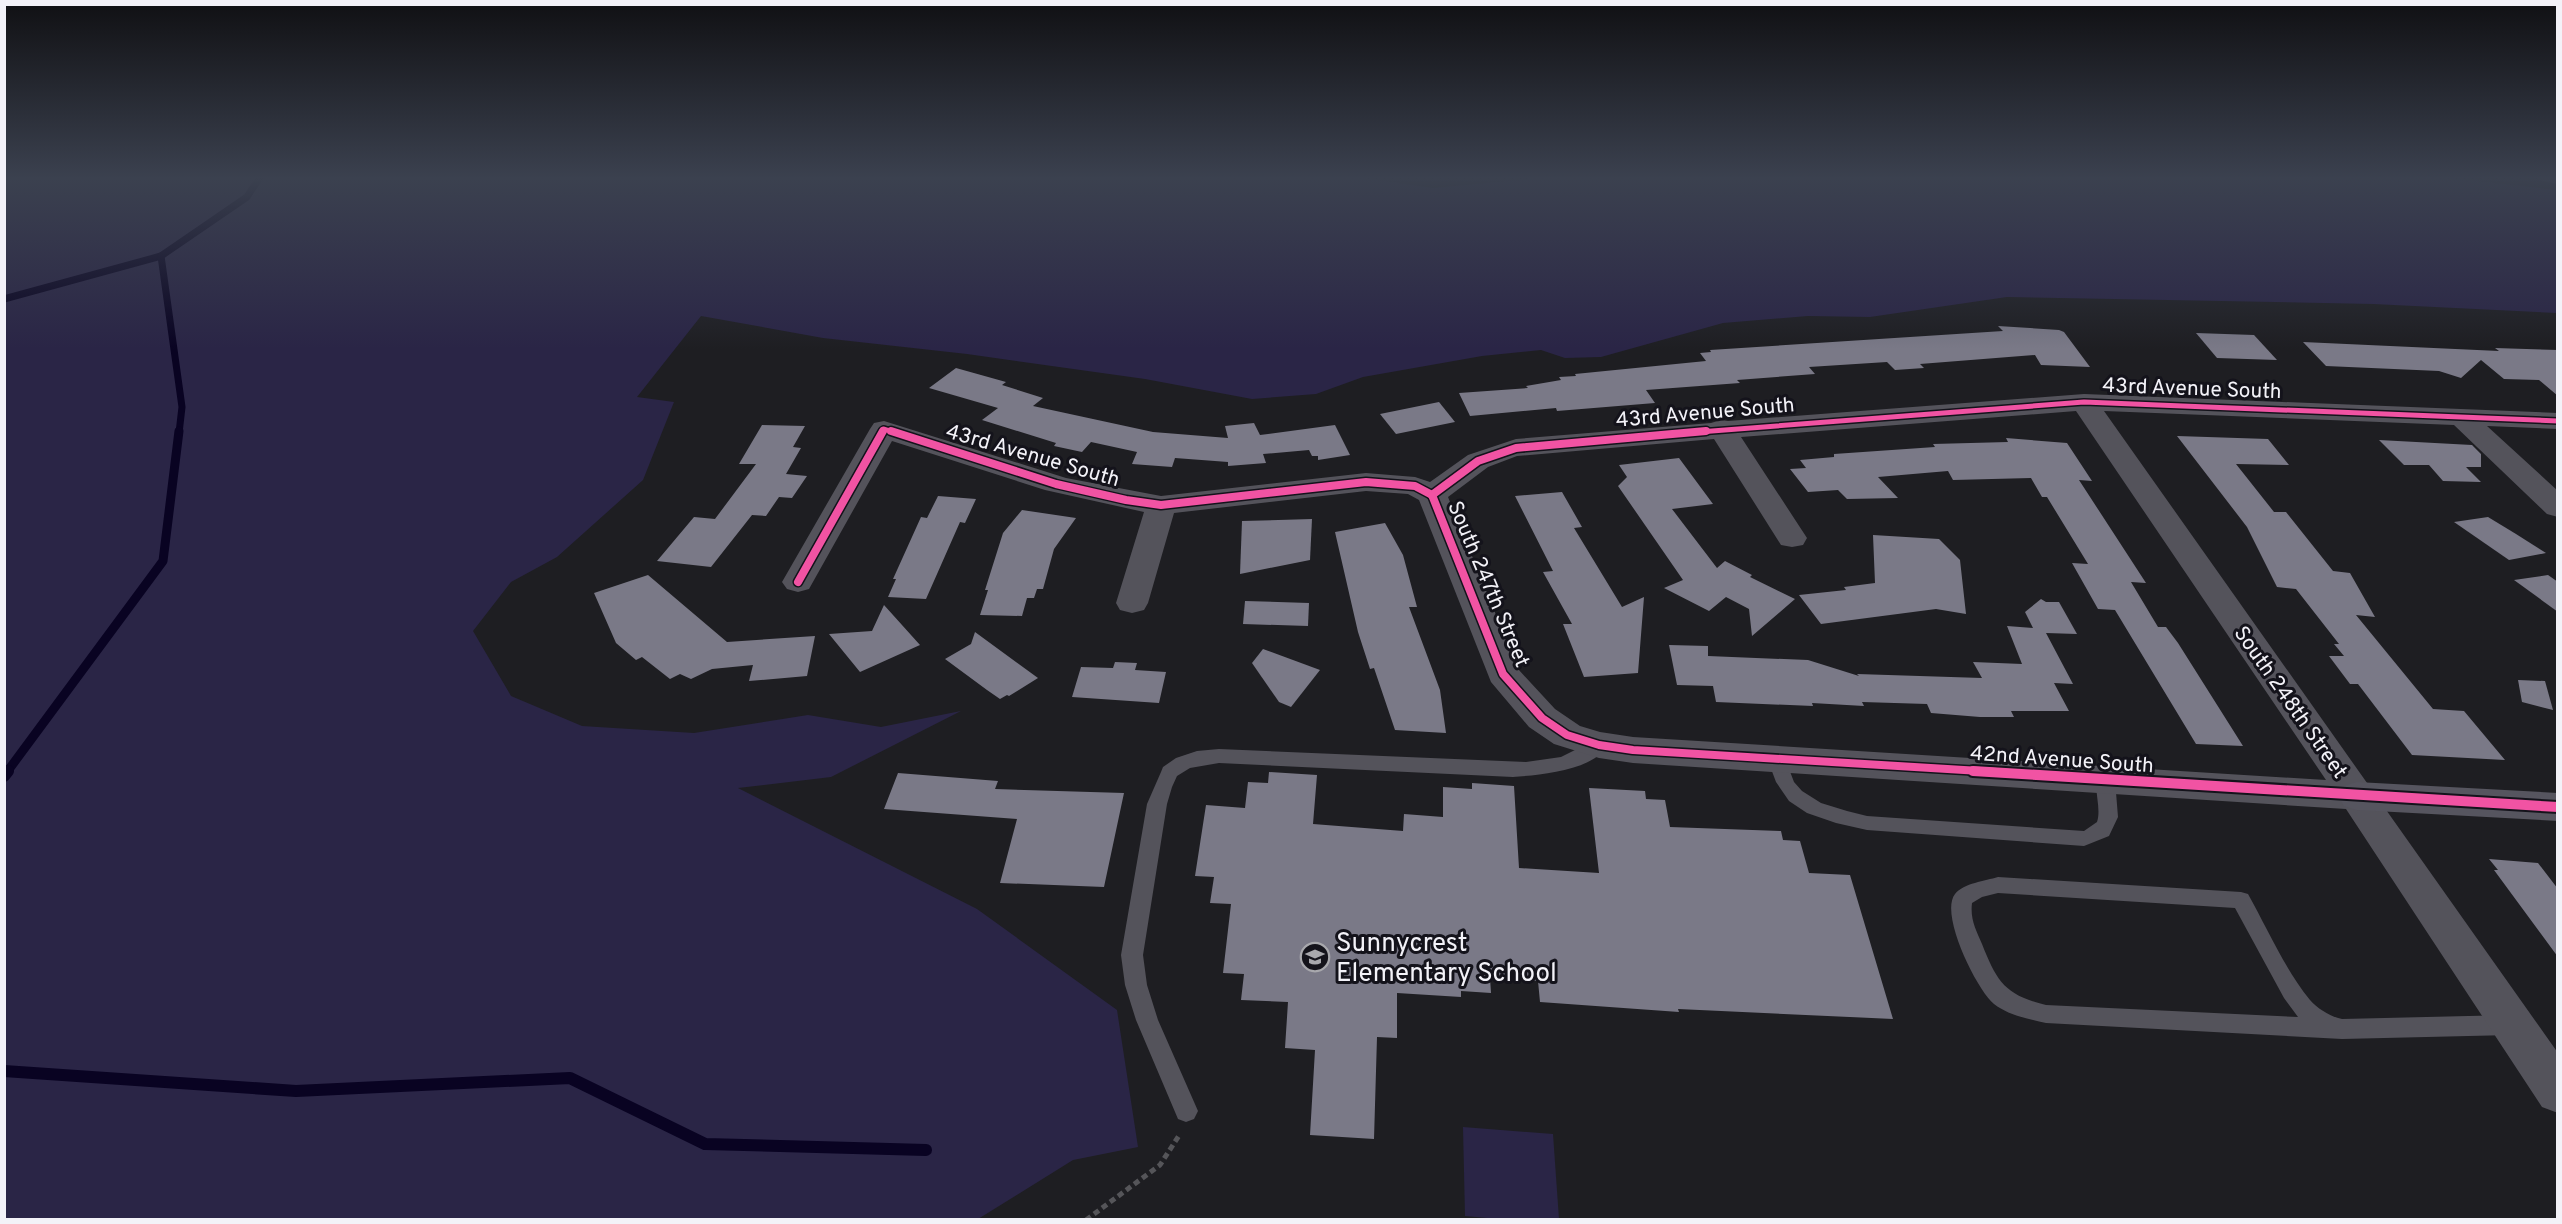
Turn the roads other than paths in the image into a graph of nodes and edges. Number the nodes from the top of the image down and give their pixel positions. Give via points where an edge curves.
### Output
1 (2084, 402) junction
2 (2460, 416) junction
3 (2558, 421) edge
4 (1721, 428) junction
5 (1432, 495) junction
6 (1161, 506) junction
7 (2558, 508) edge
8 (1792, 538) dead end
9 (798, 582) dead end
10 (1132, 603) dead end
11 (1583, 740) junction
12 (1776, 758) junction
13 (2106, 780) junction
14 (2357, 796) junction
15 (2558, 807) edge
16 (2512, 1025) junction
17 (2342, 1029) junction
18 (2558, 1092) edge
19 (1186, 1111) road end

1 - 2 street, 43rd Avenue South
1 - 4 street, 43rd Avenue South
1 - 14 street, South 248th Street
2 - 3 street, 43rd Avenue South
2 - 7 street
4 - 5 street, 43rd Avenue South via 1504,449 1479,459
4 - 8 street
5 - 6 street, 43rd Avenue South via 1415,486 1366,482
5 - 11 street, South 247th Street via 1503,675 1542,718
6 - 9 street, 43rd Avenue South via 1053,484 884,429
6 - 10 street
11 - 12 street, 42nd Avenue South via 1634,750
11 - 19 lane via 1578,760 1552,768 1513,770 1219,756 1197,758 1170,772 1157,804 1132,955 1147,1020
12 - 13 street, 42nd Avenue South
12 - 13 lane via 1788,789 1818,809 1841,817 1867,823 2084,839 2097,836 2106,826 2110,815
13 - 14 street, 42nd Avenue South
14 - 15 street, 42nd Avenue South
14 - 16 street, South 248th Street
16 - 17 lane
16 - 18 street, South 248th Street
17 - 17 lane via 2326,1025 2304,1009 2241,900 1998,885 1963,899 1959,912 1984,980 2003,999 2027,1010

